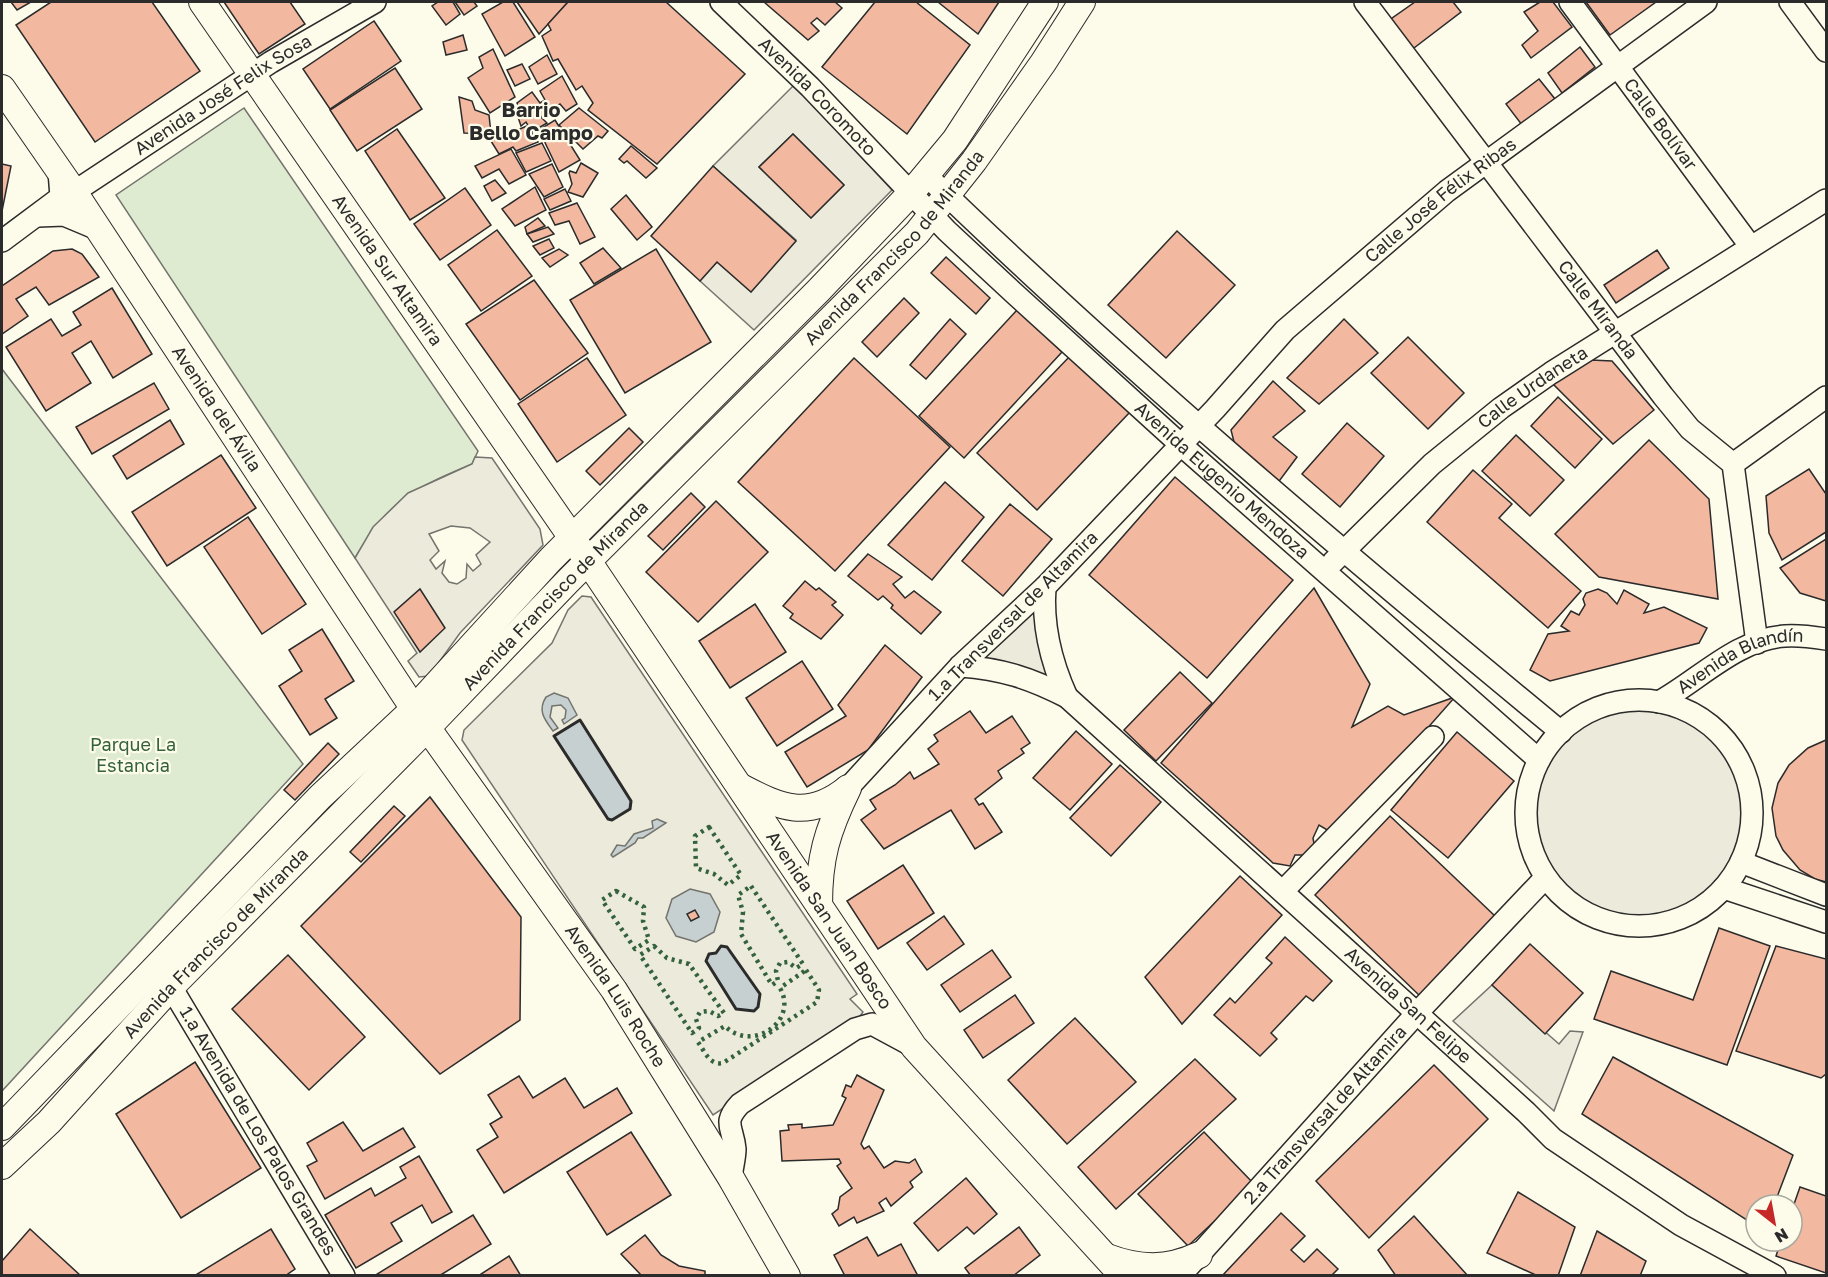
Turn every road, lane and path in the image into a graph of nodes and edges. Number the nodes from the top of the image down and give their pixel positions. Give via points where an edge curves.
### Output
1 (202, 2) edge
2 (375, 2) edge
3 (721, 2) edge
4 (1045, 2) edge
5 (1082, 2) edge
6 (1365, 2) edge
7 (1570, 2) edge
8 (1706, 2) edge
9 (1790, 2) edge
10 (744, 10) edge
11 (1827, 51) edge
12 (1617, 66) junction
13 (253, 76) junction
14 (2, 88) edge
15 (9, 105) edge
16 (1485, 163) junction
17 (66, 181) junction
18 (919, 184) junction
19 (1827, 200) edge
20 (940, 205) junction
21 (38, 216) junction
22 (95, 228) junction
23 (2, 241) edge
24 (1750, 247) junction
25 (1617, 334) junction
26 (1827, 397) edge
27 (1199, 426) junction
28 (1180, 444) junction
29 (1733, 464) junction
30 (572, 539) junction
31 (1343, 552) junction
32 (588, 561) junction
33 (1324, 572) junction
34 (1045, 587) junction
35 (1827, 639) edge
36 (1757, 643) junction
37 (960, 666) junction
38 (1067, 697) junction
39 (1659, 702) junction
40 (421, 719) junction
41 (1561, 732) junction
42 (1433, 737) dead end
43 (1539, 760) junction
44 (740, 786) junction
45 (848, 788) junction
46 (1741, 862) junction
47 (1545, 878) junction
48 (1724, 888) junction
49 (1283, 891) junction
50 (1827, 895) edge
51 (819, 905) junction
52 (1827, 922) edge
53 (171, 987) junction
54 (1418, 1013) junction
55 (914, 1047) junction
56 (2, 1127) edge
57 (2, 1166) edge
58 (732, 1178) junction
59 (1199, 1255) junction
60 (1103, 1265) edge
61 (344, 1275) edge
62 (787, 1275) edge
63 (1123, 1275) edge
64 (1180, 1275) edge
65 (1775, 1275) edge

1 - 13 main road, Avenida Sur Altamira
2 - 13 street, Avenida José Felix Sosa
3 - 10 street, Avenida Coromoto
4 - 18 main road, Avenida Francisco de Miranda via 955,140
5 - 20 main road, Avenida Francisco de Miranda via 1043,63
6 - 16 street, Calle Miranda
7 - 12 street, Calle Bolívar
8 - 12 street, Calle José Félix Ribas
9 - 11 street
10 - 18 street, Avenida Coromoto via 810,87
12 - 16 street, Calle José Félix Ribas
12 - 24 street, Calle Bolívar
13 - 17 street, Avenida José Felix Sosa
13 - 30 main road, Avenida Sur Altamira
14 - 15 main road, Avenida del Ávila
15 - 17 main road, Avenida del Ávila
16 - 25 street, Calle Miranda
16 - 27 street, Calle José Félix Ribas via 1432,203 1285,330
17 - 21 street via 60,197
17 - 22 main road, Avenida del Ávila
18 - 20 street, Avenida Eugenio Mendoza
18 - 30 main road, Avenida Francisco de Miranda
19 - 24 street, Calle Urdaneta
20 - 27 street, Avenida Eugenio Mendoza
20 - 28 street, Avenida Eugenio Mendoza via 1008,288
20 - 32 main road, Avenida Francisco de Miranda via 779,374
21 - 22 street via 64,215
21 - 23 street
22 - 40 main road, Avenida del Ávila
24 - 25 street, Calle Urdaneta
25 - 29 street, Calle Miranda via 1690,429
25 - 31 street, Calle Urdaneta via 1551,373 1461,439
26 - 29 street
27 - 28 street, Calle José Félix Ribas
27 - 31 street, Avenida Eugenio Mendoza
28 - 33 street, Avenida Eugenio Mendoza
28 - 34 street, 1.ª Transversal de Altamira
29 - 36 street
30 - 32 main road, Avenida Sur Altamira
30 - 40 main road, Avenida Francisco de Miranda
31 - 33 street, Calle Urdaneta
31 - 41 street, Avenida Eugenio Mendoza
32 - 40 main road, Avenida Francisco de Miranda
32 - 44 main road, Avenida San Juan Bosco
33 - 43 street, Avenida Eugenio Mendoza
34 - 37 street, 1.ª Transversal de Altamira
34 - 38 street, Avenida San Felipe via 1047,637 1054,668
35 - 36 street, Avenida Blandín via 1784,636
36 - 39 street, Avenida Blandín
37 - 38 street, Avenida San Felipe via 990,668 1030,679
37 - 45 street, 1.ª Transversal de Altamira
38 - 49 street, Avenida San Felipe
39 - 41 street via 1606,705 1590,711
39 - 46 street via 1692,712 1707,722 1740,761 1753,811
40 - 53 main road, Avenida Francisco de Miranda
40 - 56 main road, Avenida Francisco de Miranda via 321,797
40 - 58 main road, Avenida Luis Roche via 614,990
41 - 43 street
42 - 49 street
43 - 47 street via 1527,793 1526,829
44 - 45 main road via 771,803 801,808 827,803
44 - 51 main road, Avenida San Juan Bosco
45 - 51 main road via 824,842
46 - 48 street
46 - 50 street
47 - 48 street via 1583,912 1632,926 1682,918
47 - 54 street, 2.ª Transversal de Altamira
48 - 52 street
49 - 54 street, Avenida San Felipe
51 - 55 main road, Avenida San Juan Bosco
53 - 57 main road, Avenida Francisco de Miranda via 49,1122
53 - 61 street, 1.ª Avenida de Los Palos Grandes
54 - 59 street, 2.ª Transversal de Altamira
54 - 65 street, Avenida San Felipe via 1553,1139 1681,1225
55 - 58 street via 872,1024 855,1029 740,1104 730,1114 729,1123 735,1148
55 - 60 main road, Avenida San Juan Bosco
58 - 62 main road, Avenida Luis Roche
59 - 60 main road via 1182,1263 1150,1267
59 - 64 street, 2.ª Transversal de Altamira
60 - 63 main road, Avenida San Juan Bosco

